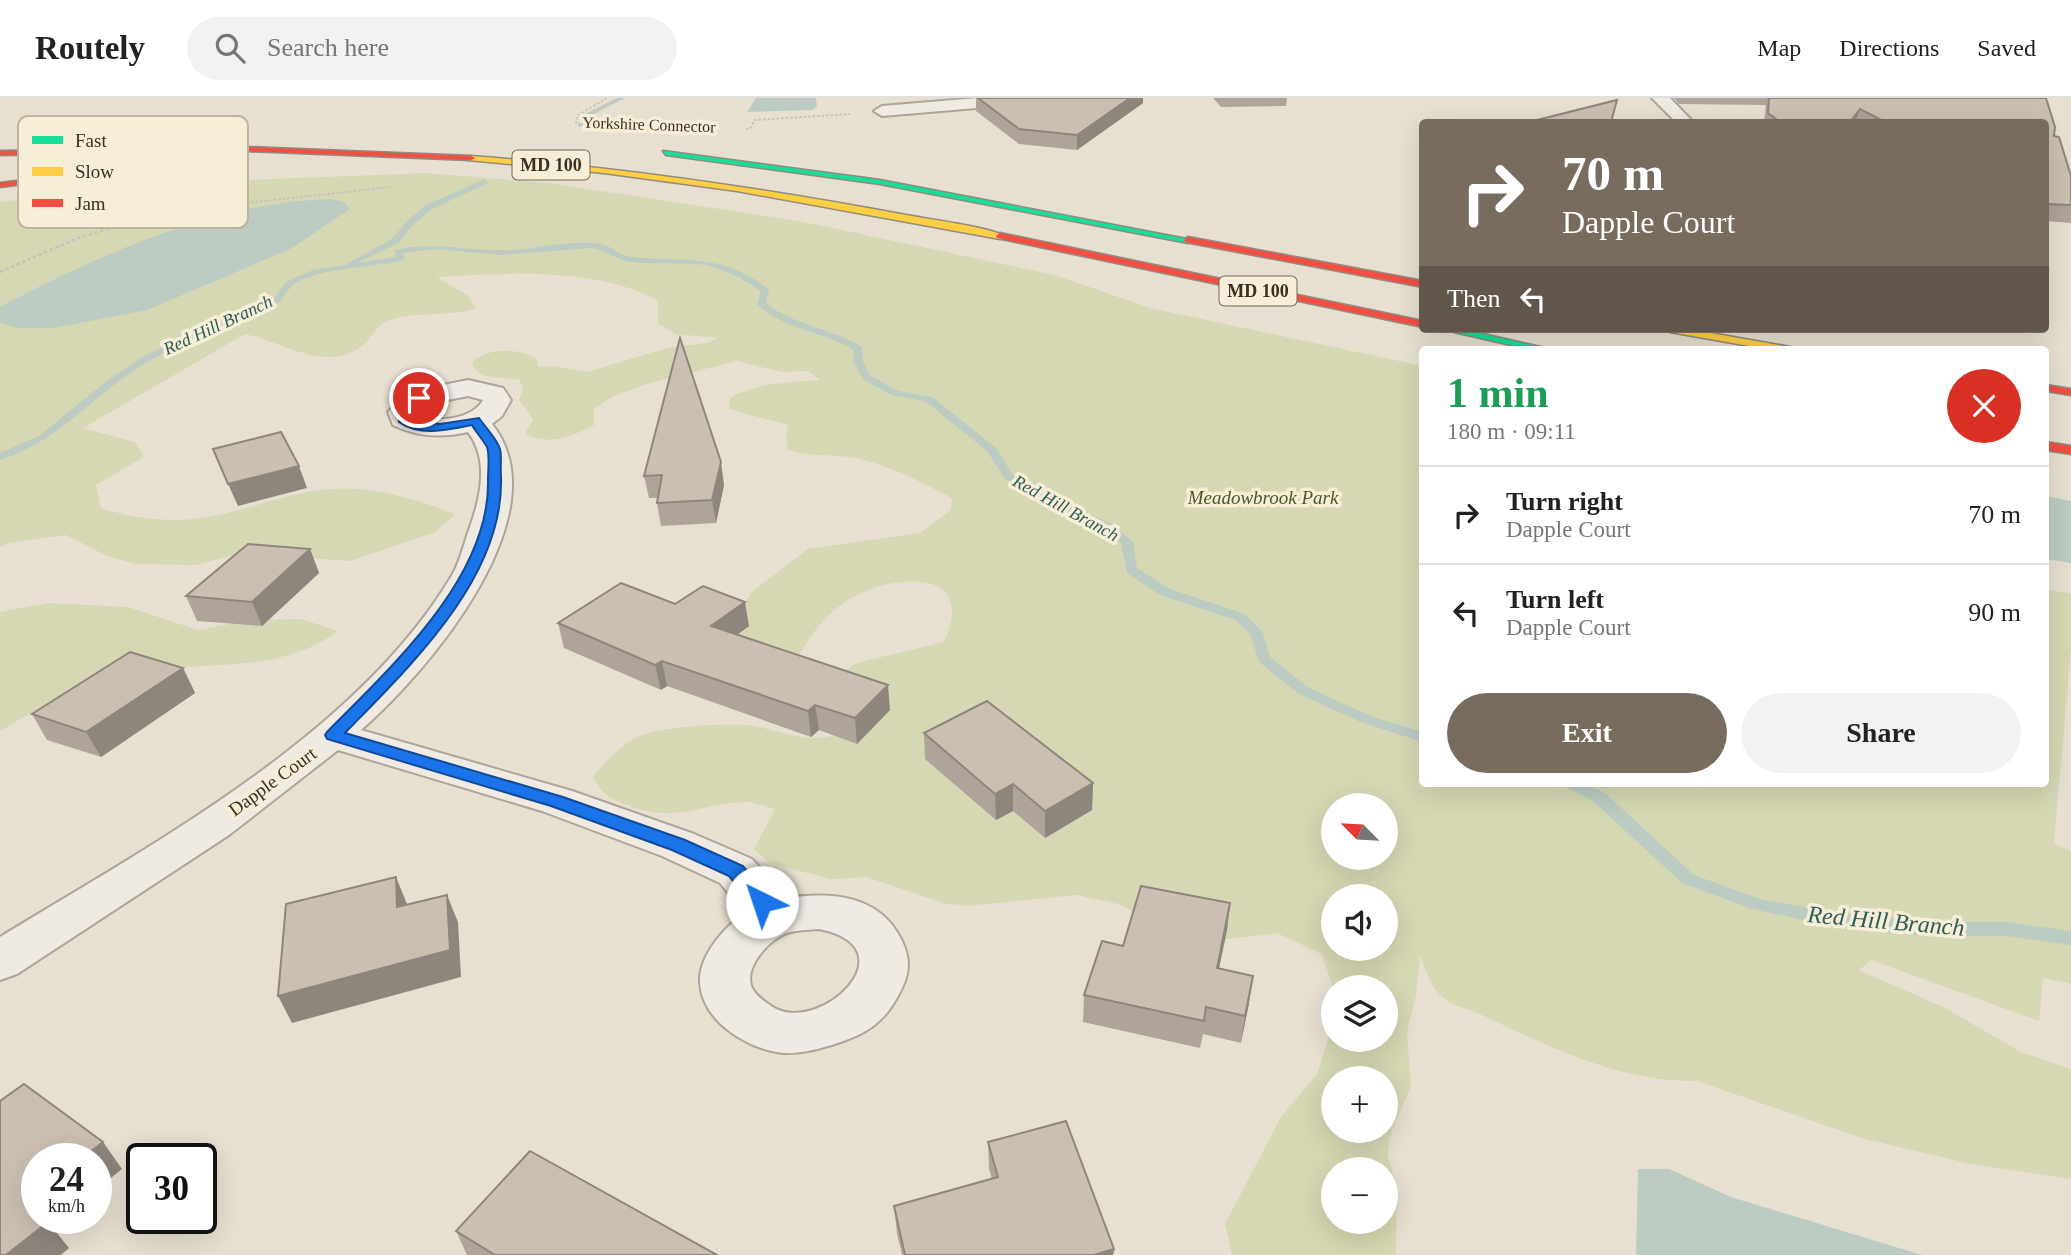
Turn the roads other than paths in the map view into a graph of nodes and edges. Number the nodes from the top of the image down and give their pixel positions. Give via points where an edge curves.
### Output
1 (1037, 98) edge
2 (1661, 98) edge
3 (882, 111) road end
4 (1682, 119) edge
5 (248, 150) edge
6 (650, 151) dead end
7 (0, 153) edge
8 (18, 153) edge
9 (248, 162) edge
10 (18, 183) edge
11 (0, 185) edge
12 (1094, 257) junction
13 (1419, 283) edge
14 (1419, 323) edge
15 (1466, 333) edge
16 (1693, 333) edge
17 (1529, 346) edge
18 (1767, 346) edge
19 (2049, 388) edge
20 (2071, 392) edge
21 (475, 421) dead end
22 (2049, 446) edge
23 (2071, 450) edge
24 (333, 735) junction
25 (775, 917) dead end
26 (0, 961) edge

1 - 3 street
2 - 4 street
5 - 12 highway, MD 100 via 563,166 741,189
6 - 13 highway, MD 100 via 880,182
7 - 8 highway, MD 100
9 - 12 highway via 362,162 640,183 828,207
10 - 11 highway
12 - 14 highway, MD 100
15 - 17 highway
16 - 18 highway
19 - 20 highway
21 - 24 street, Dapple Court via 494,449 490,528 449,608 412,655
22 - 23 highway
24 - 25 street via 557,801 678,845 736,871
24 - 26 street, Dapple Court via 172,852

